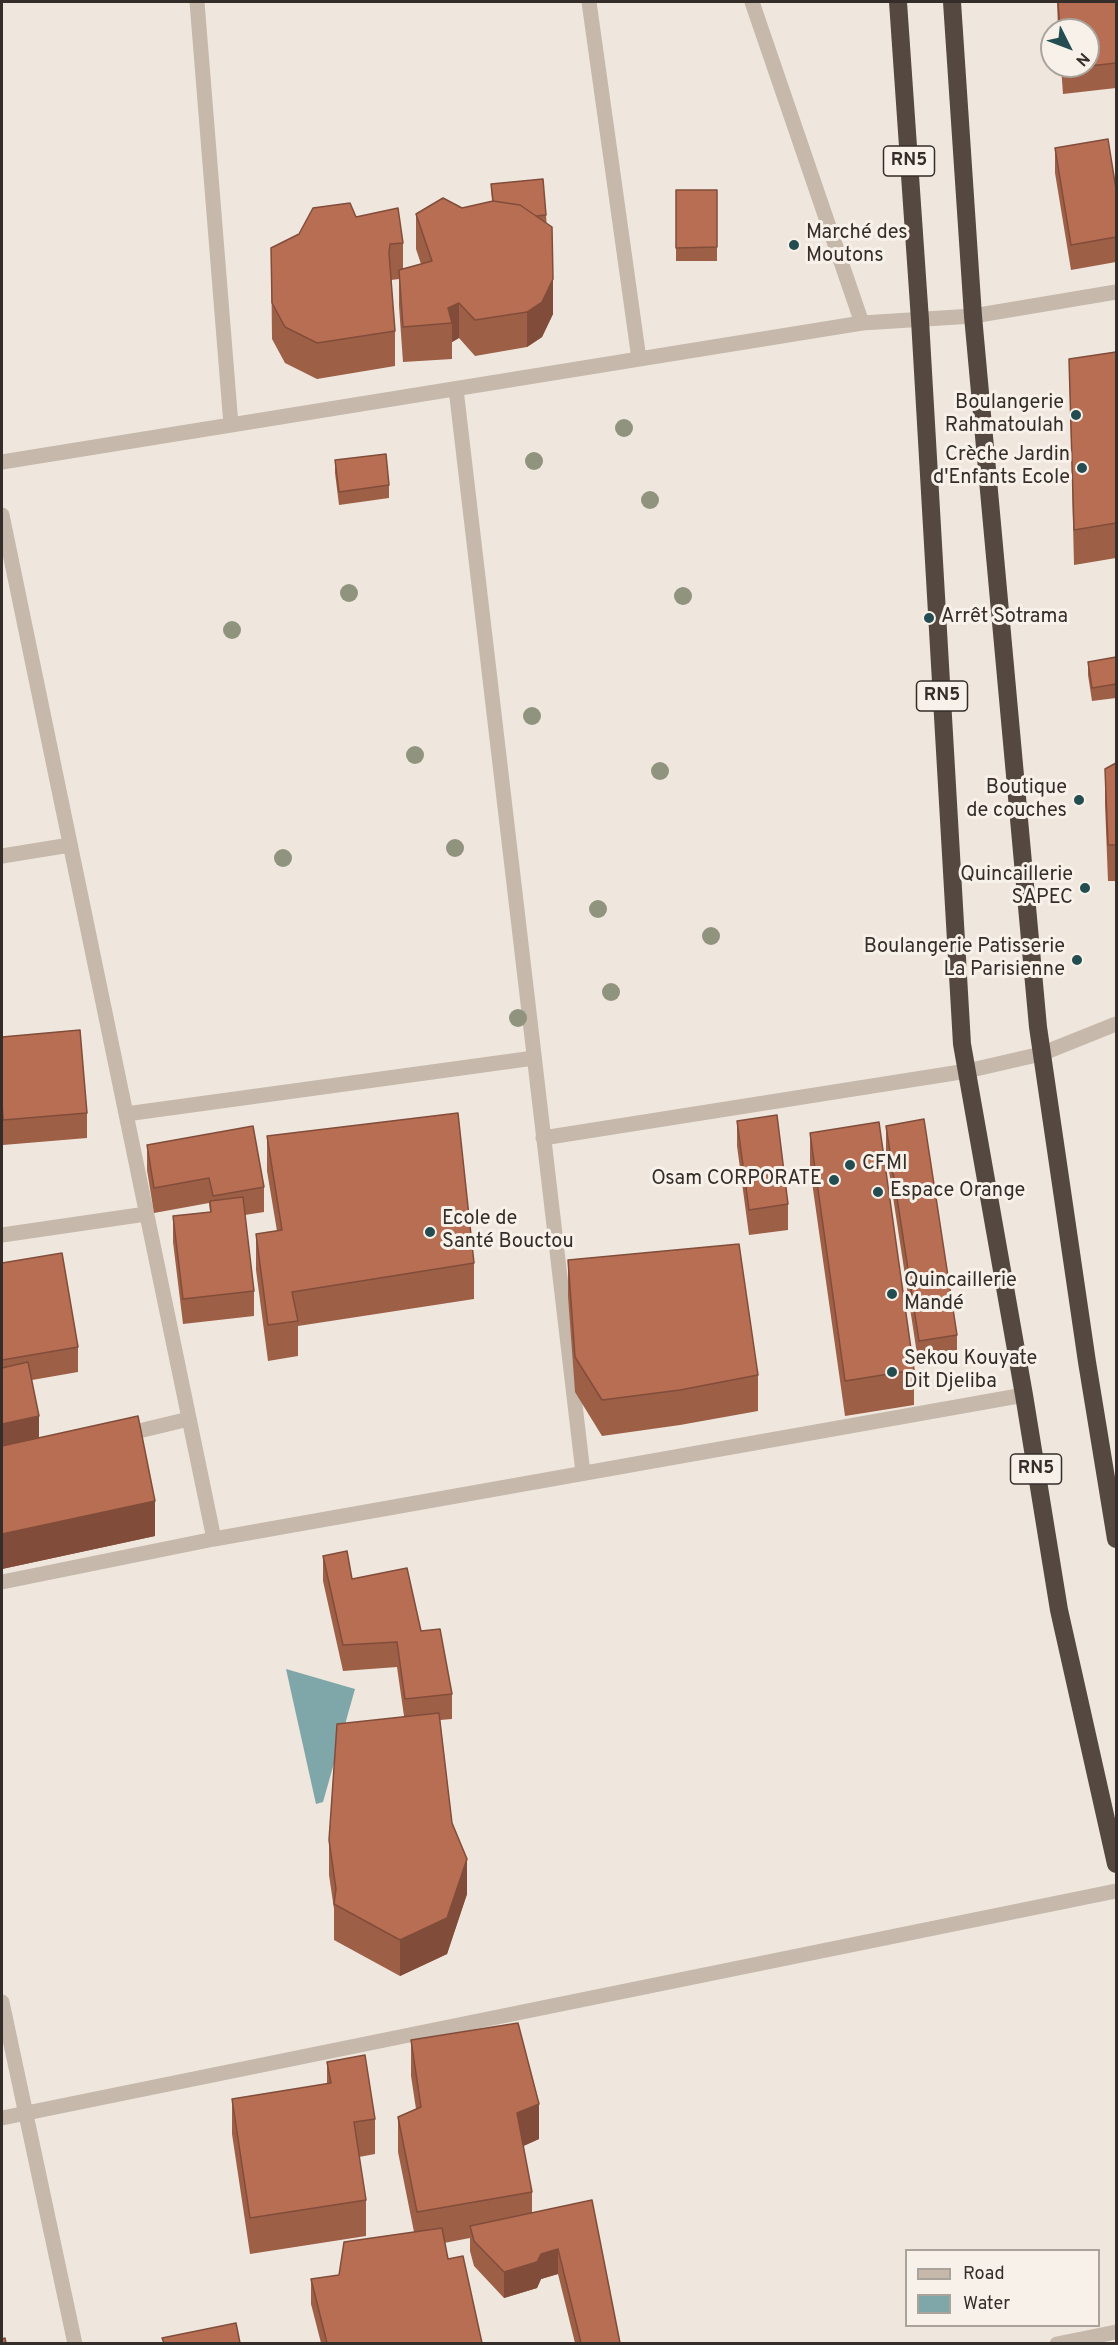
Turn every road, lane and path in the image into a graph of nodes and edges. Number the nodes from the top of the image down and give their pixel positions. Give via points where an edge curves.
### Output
1 (197, 2) edge
2 (590, 2) edge
3 (752, 2) edge
4 (898, 2) edge
5 (952, 2) edge
6 (1116, 292) edge
7 (973, 316) junction
8 (920, 320) junction
9 (862, 323) junction
10 (639, 359) junction
11 (456, 389) junction
12 (231, 426) junction
13 (2, 462) edge
14 (2, 515) edge
15 (70, 845) junction
16 (2, 856) edge
17 (1116, 1024) edge
18 (1041, 1054) junction
19 (534, 1058) junction
20 (967, 1071) junction
21 (126, 1114) junction
22 (543, 1138) junction
23 (146, 1214) junction
24 (2, 1235) edge
25 (1024, 1395) junction
26 (189, 1419) junction
27 (112, 1437) edge
28 (583, 1473) junction
29 (214, 1539) junction
30 (1116, 1539) edge
31 (2, 1582) edge
32 (1116, 1864) edge
33 (1116, 1891) edge
34 (2, 2002) edge
35 (25, 2114) junction
36 (2, 2118) edge
37 (1116, 2331) edge
38 (75, 2343) edge
39 (1057, 2343) edge

1 - 12 street
2 - 10 street
3 - 9 street
4 - 8 highway, RN5
5 - 7 highway, RN5
6 - 7 street
7 - 8 street
7 - 18 highway, RN5
8 - 9 street
8 - 20 highway, RN5 via 961,1032
9 - 10 street
10 - 11 street
11 - 12 street
11 - 19 street
12 - 13 street
14 - 15 street
15 - 16 street
15 - 21 street
17 - 18 street
18 - 20 street
18 - 30 highway, RN5
19 - 21 street
19 - 22 street
20 - 22 street
20 - 25 highway, RN5
21 - 23 street
22 - 28 street
23 - 24 street
23 - 26 street
25 - 28 street
25 - 32 highway, RN5 via 1059,1610
26 - 27 street
26 - 29 street
28 - 29 street
29 - 31 street
33 - 35 street
34 - 35 street
35 - 36 street
35 - 38 street
37 - 39 street

